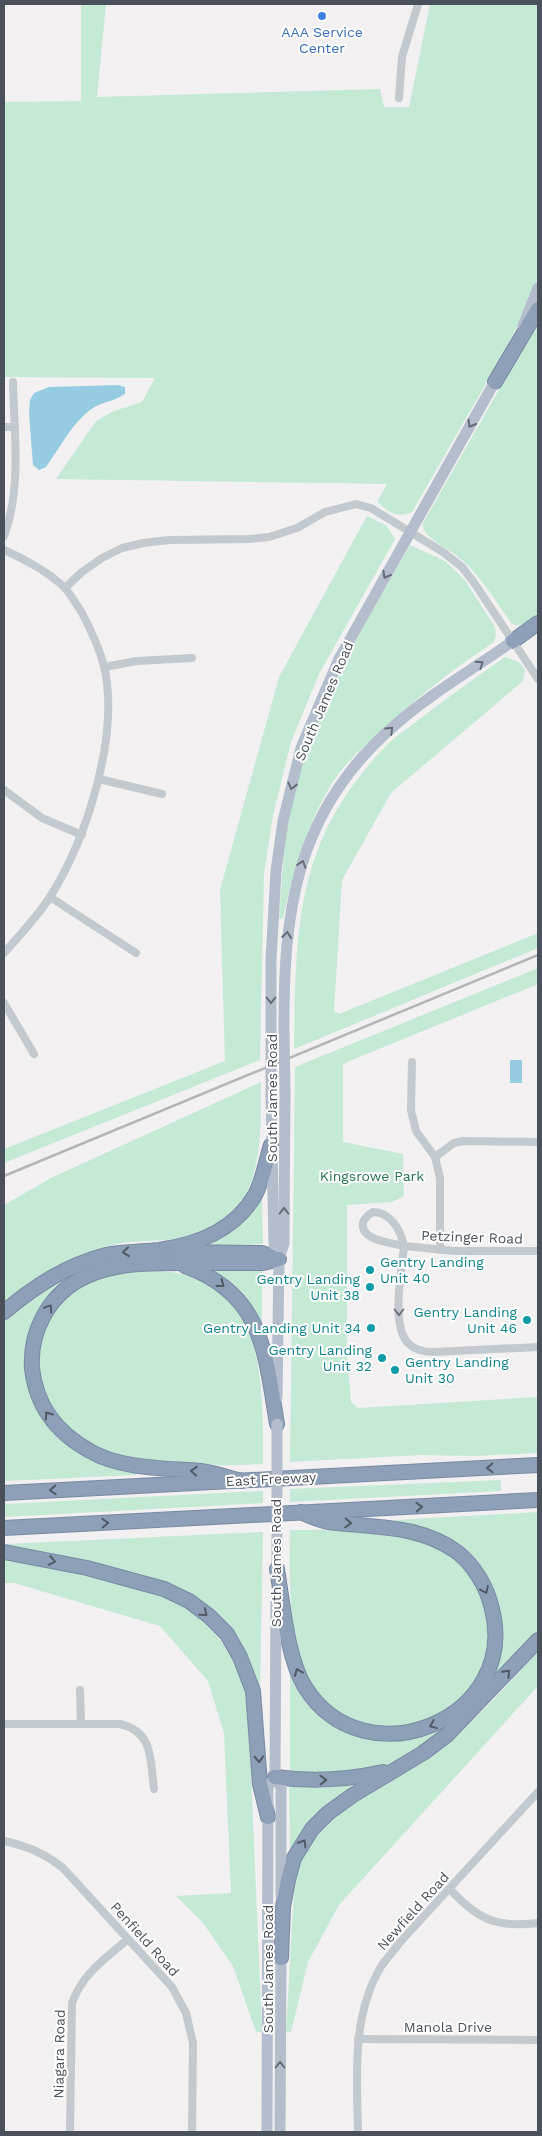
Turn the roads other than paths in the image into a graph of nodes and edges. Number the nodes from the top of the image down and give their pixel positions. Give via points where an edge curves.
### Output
1 (418, 4) edge
2 (399, 98) dead end
3 (538, 288) edge
4 (538, 309) edge
5 (13, 382) dead end
6 (495, 382) junction
7 (4, 427) edge
8 (14, 427) junction
9 (409, 532) junction
10 (4, 536) edge
11 (4, 550) edge
12 (64, 588) junction
13 (538, 623) edge
14 (513, 641) junction
15 (192, 658) dead end
16 (104, 667) junction
17 (538, 679) edge
18 (99, 779) junction
19 (4, 790) edge
20 (162, 794) dead end
21 (82, 835) junction
22 (50, 897) junction
23 (4, 953) edge
24 (136, 953) dead end
25 (4, 1003) edge
26 (34, 1054) dead end
27 (412, 1062) dead end
28 (538, 1142) edge
29 (272, 1145) junction
30 (435, 1157) junction
31 (404, 1246) junction
32 (159, 1250) junction
33 (440, 1250) junction
34 (538, 1251) edge
35 (279, 1259) junction
36 (178, 1263) junction
37 (4, 1312) edge
38 (538, 1347) edge
39 (277, 1424) junction
40 (538, 1465) edge
41 (242, 1481) junction
42 (4, 1493) edge
43 (538, 1500) edge
44 (301, 1512) junction
45 (4, 1528) edge
46 (4, 1552) edge
47 (276, 1569) junction
48 (538, 1640) edge
49 (80, 1690) dead end
50 (4, 1724) edge
51 (81, 1724) junction
52 (393, 1770) junction
53 (275, 1777) junction
54 (154, 1789) dead end
55 (538, 1792) edge
56 (268, 1817) junction
57 (4, 1841) edge
58 (450, 1889) junction
59 (538, 1923) edge
60 (128, 1939) junction
61 (281, 1958) junction
62 (358, 2039) junction
63 (538, 2040) edge
64 (70, 2132) edge
65 (192, 2132) edge
66 (267, 2132) edge
67 (280, 2132) edge
68 (358, 2132) edge

1 - 2 street via 402,57
3 - 6 main road
4 - 6 highway, South James Road
5 - 8 street
6 -> 9 main road, South James Road
7 - 8 street
8 - 10 street via 15,480
9 - 12 street via 371,508 356,504 325,512 292,530 269,537 169,540 122,548 102,558
9 - 14 street via 462,567
9 -> 29 main road, South James Road, bridge via 339,659 301,748 283,821 276,871 271,960
11 - 12 street via 26,560
12 - 16 street via 90,627
13 - 14 highway, South James Road
14 - 17 street
35 -> 14 main road, South James Road, bridge via 284,1243 286,950 292,901 302,860 334,795 354,767 395,724
15 - 16 street via 137,661
16 - 18 street via 106,741
18 - 20 street
18 - 21 street
19 - 21 street via 42,818
21 - 22 street
22 - 23 street
22 - 24 street
25 - 26 street
27 - 30 street via 411,1110 416,1131
28 - 30 street via 463,1141 454,1143
29 - 32 highway via 254,1196 237,1218 206,1238
29 - 35 main road, South James Road via 274,1244
30 - 33 street via 440,1178
31 - 31 street, Petzinger Road via 402,1235 387,1215 373,1212 367,1216 363,1222 366,1234
31 - 33 street, Petzinger Road
31 -> 38 street via 399,1318 401,1332 408,1344 420,1351 434,1352
32 - 35 highway via 262,1253
32 -> 37 highway via 118,1253 75,1266 46,1279
33 - 34 street, Petzinger Road
35 - 36 highway via 263,1263
35 - 39 main road, South James Road
36 -> 39 highway via 221,1283 245,1308 263,1349
41 -> 36 highway via 204,1472 134,1464 91,1452 58,1428 44,1409 35,1387 32,1353 39,1324 57,1297 70,1285 85,1276 117,1266
39 - 47 main road, South James Road, bridge
40 -> 41 highway, East Freeway
41 -> 42 highway, East Freeway
44 -> 43 highway
45 -> 44 highway
44 -> 47 highway via 327,1522 419,1533 459,1553 483,1585 494,1614 493,1655 484,1681 454,1714 423,1729 387,1734 344,1722 316,1701 298,1674
46 -> 56 highway via 87,1568 164,1589 189,1601 227,1634 253,1691 260,1784
47 - 53 main road, South James Road
52 -> 48 highway via 447,1735
49 - 51 street
50 - 51 street
51 - 54 street via 120,1724 133,1727 144,1736 149,1748
53 -> 52 highway via 324,1781
61 -> 52 highway via 283,1908 294,1858 301,1844 328,1813
53 - 56 main road, South James Road via 268,1786
53 - 61 main road, South James Road via 281,1786
55 - 58 street, Newfield Road
56 - 66 main road, South James Road
57 - 60 street, Penfield Road via 45,1854 63,1868
58 - 59 street via 465,1905 498,1924
58 - 62 street, Newfield Road via 382,1966 370,1990
60 - 64 street, Niagara Road via 90,1972 77,1989 72,2003
60 - 65 street, Penfield Road via 172,1987 186,2013 193,2043
67 -> 61 main road, South James Road
62 - 63 street, Manola Drive
62 - 68 street, Newfield Road

